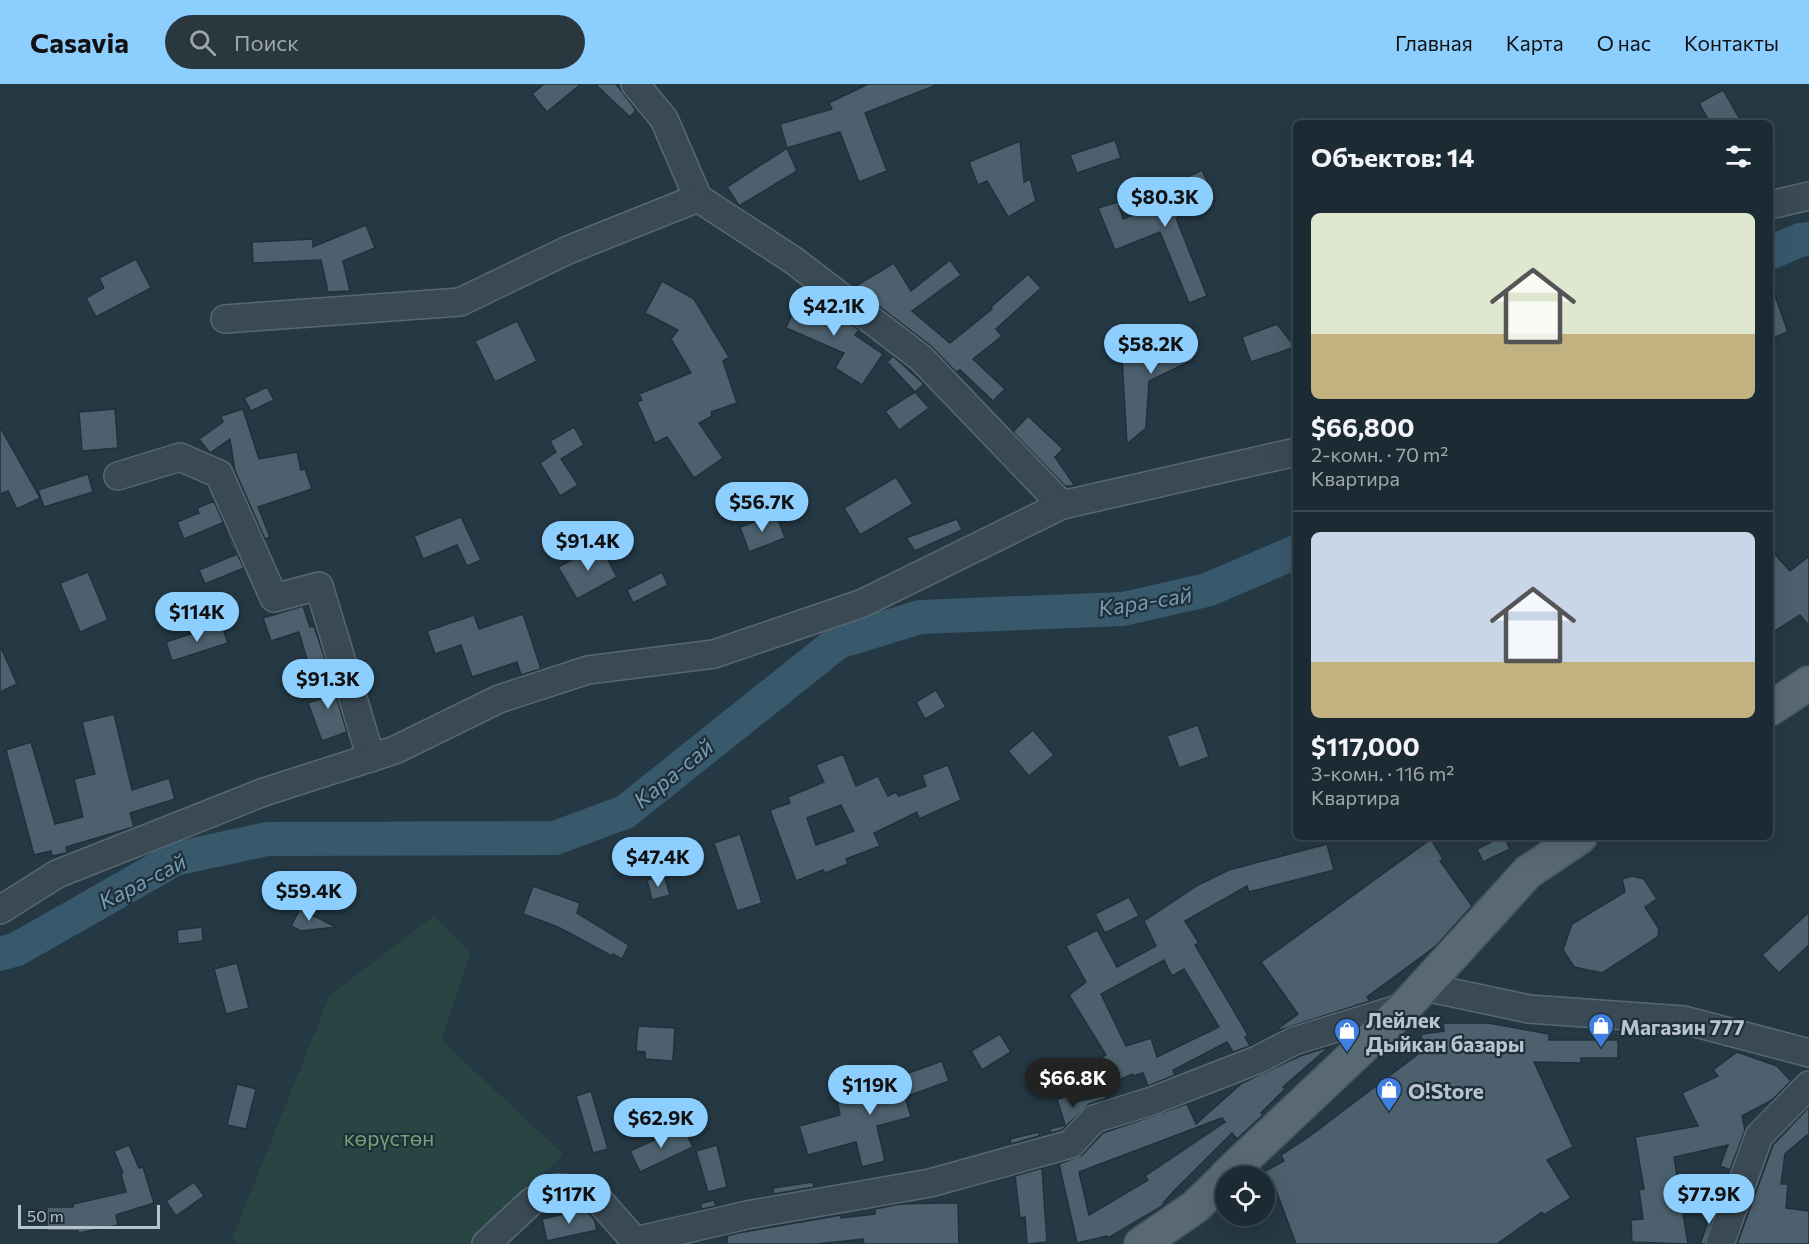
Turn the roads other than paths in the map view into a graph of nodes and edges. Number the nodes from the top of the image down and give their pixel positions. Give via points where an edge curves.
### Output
1 (635, 84) edge
2 (1809, 196) edge
3 (698, 198) junction
4 (1773, 204) edge
5 (225, 319) dead end
6 (1293, 453) edge
7 (118, 476) dead end
8 (1062, 505) junction
9 (1809, 682) edge
10 (1773, 707) edge
11 (371, 758) junction
12 (1576, 840) edge
13 (0, 910) edge
14 (1415, 997) junction
15 (1809, 1053) edge
16 (1809, 1085) edge
17 (1237, 1166) edge
18 (1215, 1187) edge
19 (486, 1244) edge
20 (1141, 1244) edge
21 (1720, 1244) edge

1 - 3 street via 664,119
2 - 4 street
3 - 5 street via 568,250 460,302
3 - 8 street via 793,260 921,358
6 - 8 street
7 - 11 street via 180,457 219,474 274,598 319,586
8 - 11 street via 863,603 714,654 588,670 499,699
9 - 10 main road
11 - 13 street via 264,792 57,874
12 - 14 main road via 1528,872
14 - 15 street via 1684,1020
14 - 17 main road
14 - 19 street via 1293,1041 1257,1060 1163,1097 1094,1119 1071,1144 930,1182 747,1215 635,1242 590,1190 557,1188 531,1202
16 - 21 street via 1759,1136
18 - 20 main road via 1195,1207

